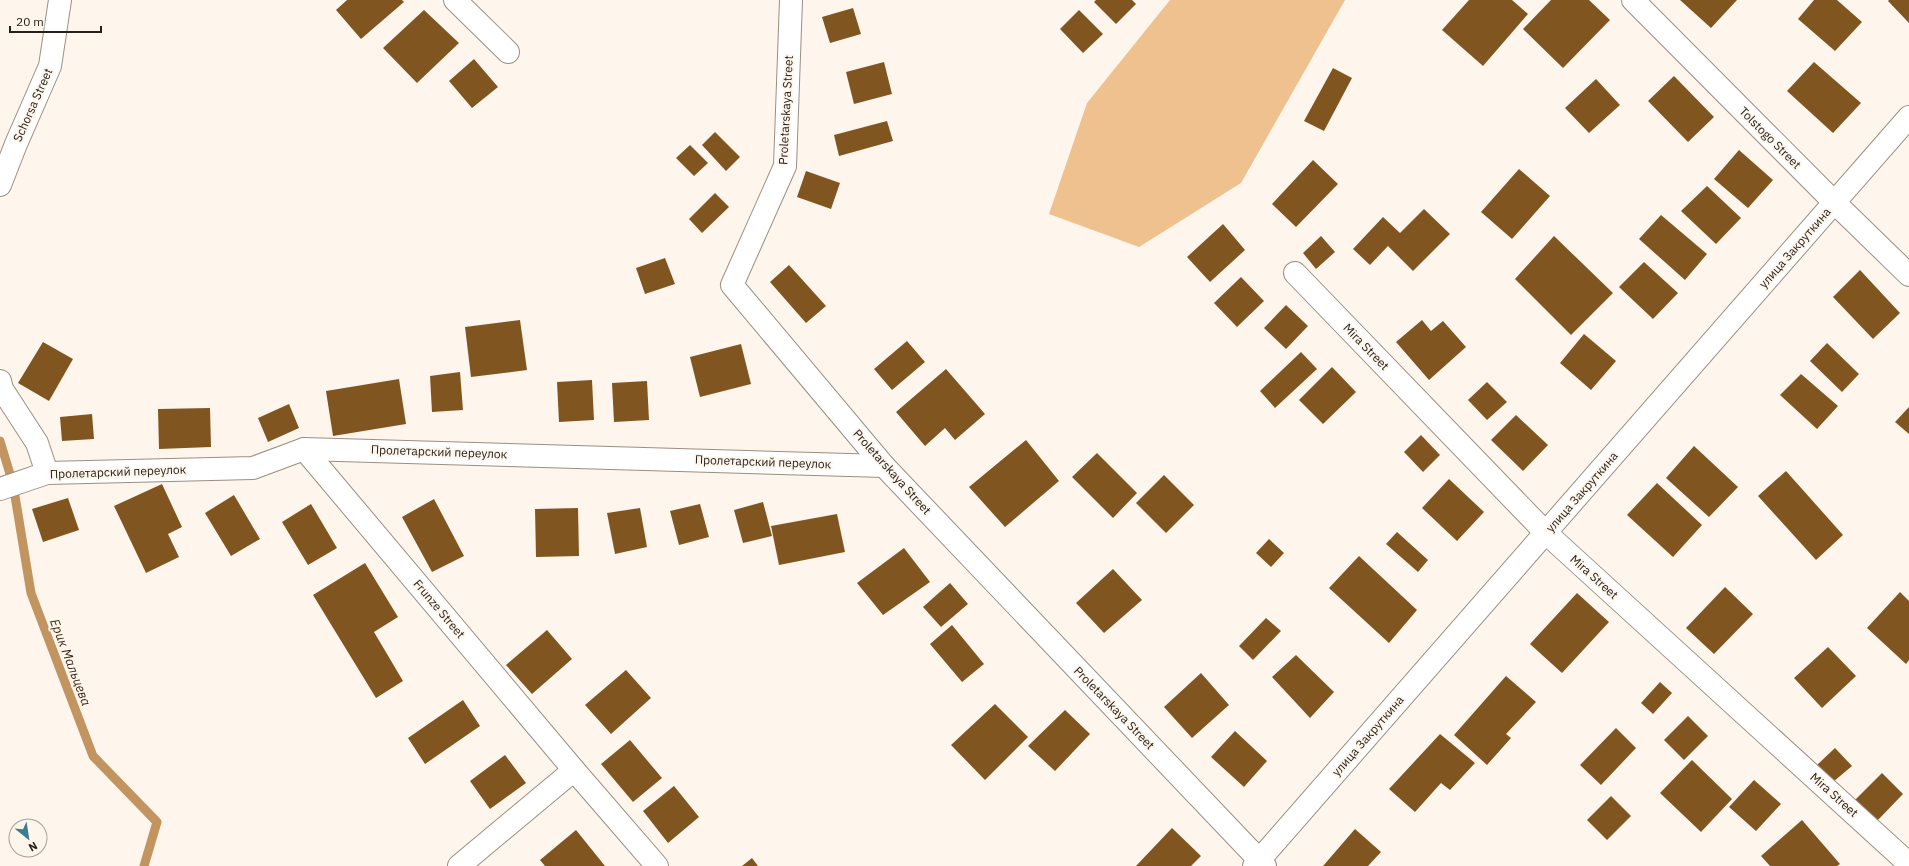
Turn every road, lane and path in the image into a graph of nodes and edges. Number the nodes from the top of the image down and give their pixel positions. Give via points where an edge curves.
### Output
1 (60, 0) edge
2 (454, 0) edge
3 (791, 0) edge
4 (1633, 0) edge
5 (508, 52) dead end
6 (1909, 117) edge
7 (0, 185) edge
8 (1835, 203) junction
9 (1295, 274) dead end
10 (1909, 275) edge
11 (0, 381) edge
12 (304, 448) junction
13 (884, 466) junction
14 (47, 474) junction
15 (0, 489) edge
16 (1546, 533) junction
17 (574, 770) junction
18 (1259, 864) edge
19 (1909, 864) edge
20 (459, 866) edge
21 (657, 866) edge

1 - 7 street, Schorsa Street via 50,66
2 - 5 street
3 - 13 street, Proletarskaya Street via 785,166 732,285
4 - 8 street, Tolstogo Street
6 - 8 street, улица Закруткина
8 - 10 street, Tolstogo Street
8 - 16 street, улица Закруткина
9 - 16 street, Mira Street
11 - 14 street via 37,442
12 - 13 street, Пролетарский переулок
12 - 14 street, Пролетарский переулок via 253,468
12 - 17 street, Frunze Street
13 - 18 street, Proletarskaya Street
14 - 15 street, Пролетарский переулок
16 - 18 street, улица Закруткина
16 - 19 street, Mira Street
17 - 20 street
17 - 21 street, Frunze Street

